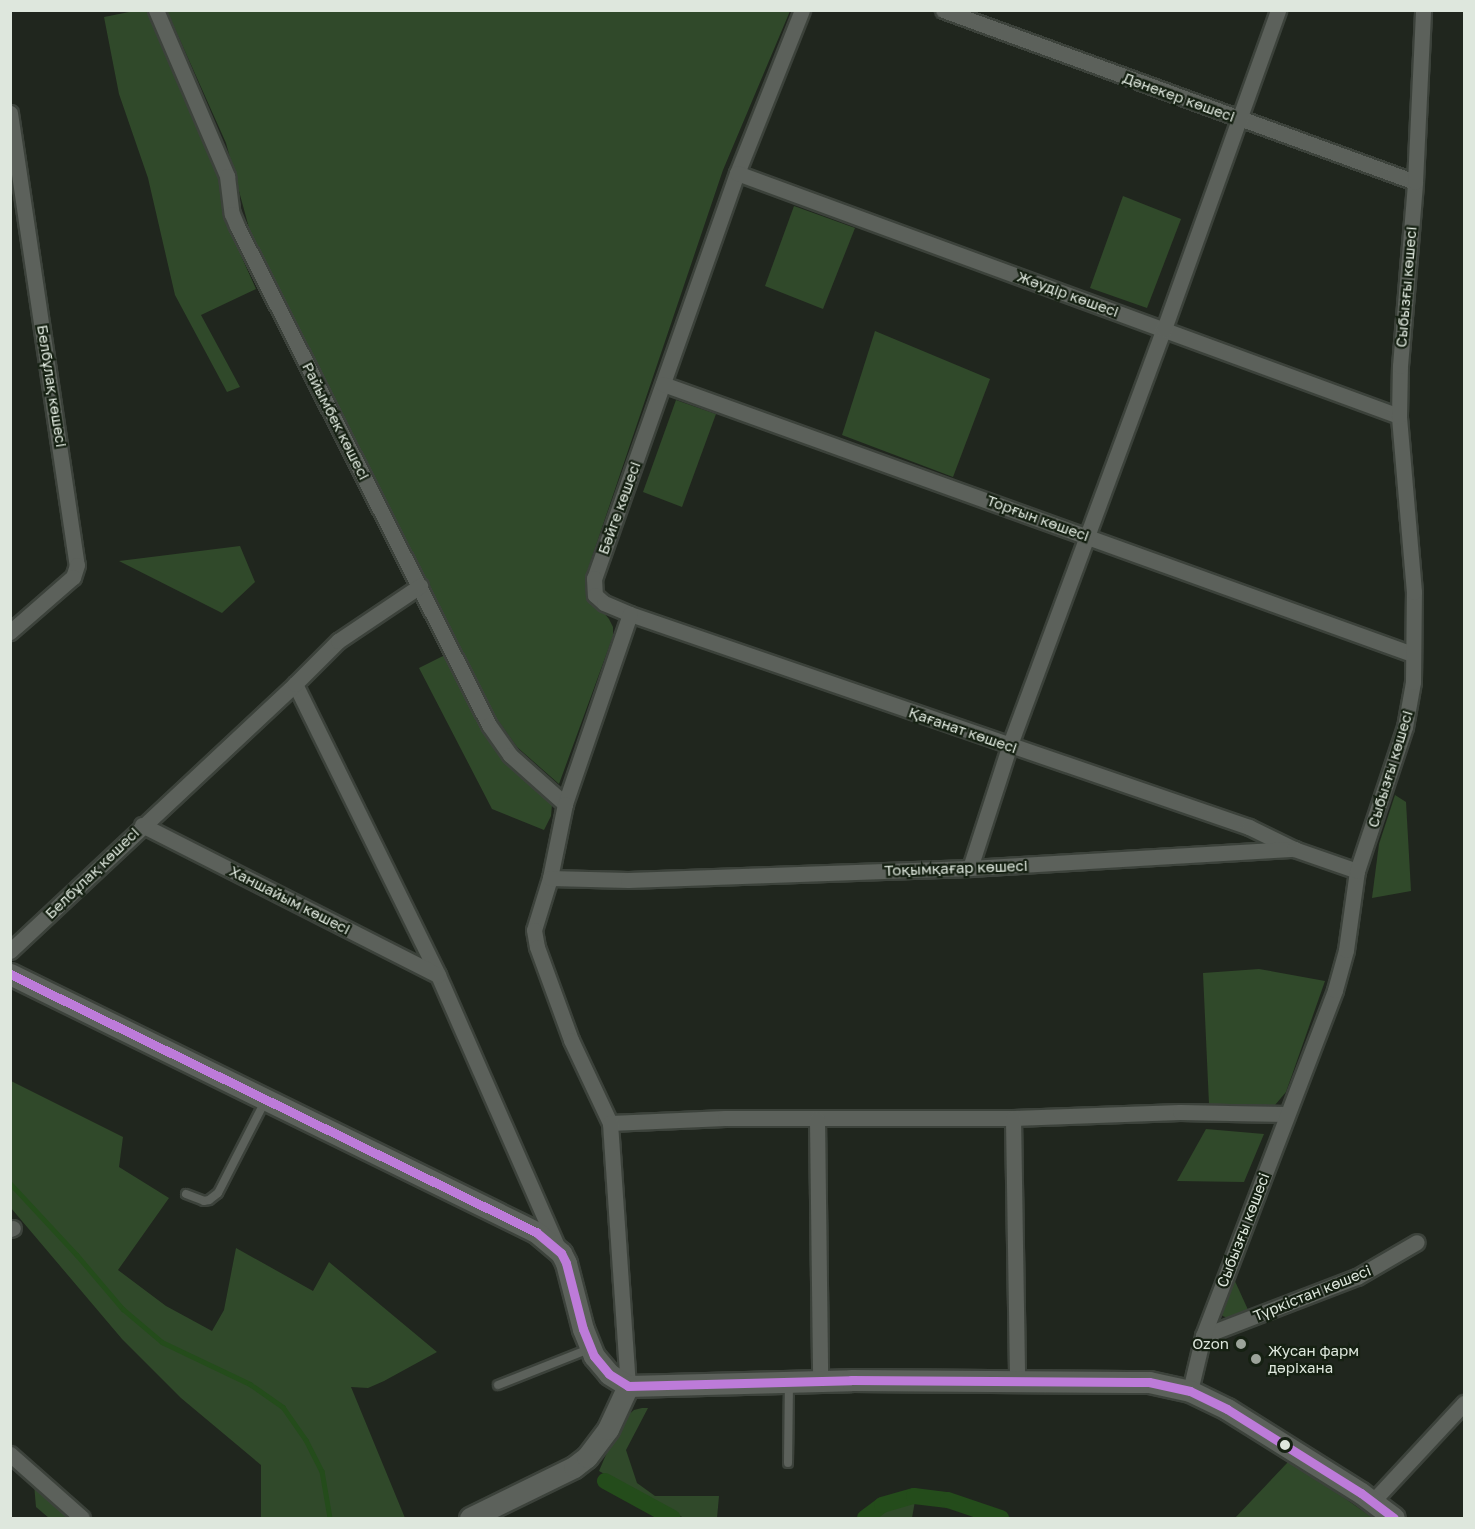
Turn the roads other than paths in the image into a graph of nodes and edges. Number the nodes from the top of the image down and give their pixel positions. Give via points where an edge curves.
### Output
1 (156, 10) edge
2 (802, 10) edge
3 (943, 10) edge
4 (1278, 10) edge
5 (1423, 10) edge
6 (10, 113) edge
7 (1239, 119) junction
8 (737, 172) junction
9 (1415, 182) junction
10 (1164, 329) junction
11 (663, 384) junction
12 (1399, 416) junction
13 (1088, 535) junction
14 (420, 586) junction
15 (630, 614) junction
16 (10, 632) edge
17 (1412, 654) junction
18 (295, 684) junction
19 (1009, 747) junction
20 (565, 804) junction
21 (142, 825) junction
22 (1294, 849) junction
23 (970, 868) junction
24 (1358, 871) junction
25 (550, 878) junction
26 (10, 951) edge
27 (10, 974) edge
28 (438, 975) junction
29 (266, 1099) junction
30 (1287, 1114) junction
31 (1013, 1118) junction
32 (817, 1119) junction
33 (610, 1123) junction
34 (186, 1194) dead end
35 (1417, 1242) dead end
36 (561, 1253) junction
37 (1203, 1336) junction
38 (591, 1348) junction
39 (1017, 1380) junction
40 (789, 1382) junction
41 (820, 1382) junction
42 (498, 1384) dead end
43 (628, 1386) junction
44 (1190, 1390) junction
45 (1464, 1403) edge
46 (10, 1454) edge
47 (788, 1463) dead end
48 (1373, 1501) junction
49 (82, 1518) edge
50 (470, 1518) edge
51 (1394, 1518) edge

1 - 14 street, Райымбек көшесі via 227,176 237,226
2 - 8 street, Бәйге көшесі
3 - 7 street, Дәнекер көшесі
4 - 7 street
5 - 9 street, Сыбызғы көшесі
6 - 16 street, Белбұлақ көшесі via 77,565 73,577
7 - 9 street, Дәнекер көшесі
7 - 10 street
8 - 10 street, Жәудір көшесі
8 - 11 street, Бәйге көшесі
9 - 12 street, Сыбызғы көшесі
10 - 12 street, Жәудір көшесі
10 - 13 street
11 - 13 street, Торғын көшесі
11 - 15 street, Бәйге көшесі via 593,584 598,599
12 - 17 street, Сыбызғы көшесі via 1414,582
13 - 17 street, Торғын көшесі
13 - 19 street
14 - 18 street, Белбұлақ көшесі via 353,628
14 - 20 street, Райымбек көшесі via 489,725 510,755
15 - 19 street, Қағанат көшесі
15 - 20 street
17 - 24 street, Сыбызғы көшесі via 1413,682 1405,727
18 - 21 street, Белбұлақ көшесі
18 - 28 street
19 - 22 street, Қағанат көшесі via 1249,827
19 - 23 street
20 - 25 street
21 - 26 street, Белбұлақ көшесі
21 - 28 street, Ханшайым көшесі
22 - 23 street, Тоқымқағар көшесі
22 - 24 street, Тоқымқағар көшесі
23 - 25 street, Тоқымқағар көшесі via 628,880
24 - 30 street, Сыбызғы көшесі via 1338,980
25 - 33 street via 534,930 537,947 571,1040
27 - 29 street
28 - 36 street
29 - 34 lane via 218,1193 204,1201
29 - 36 street via 521,1224
30 - 31 street via 1180,1112
30 - 37 street, Сыбызғы көшесі
31 - 32 street
31 - 39 street
32 - 33 street
32 - 41 street
33 - 43 street
35 - 37 street, Түркістан көшесі via 1357,1276
36 - 38 street via 571,1274
37 - 44 street, Сыбызғы көшесі
38 - 42 lane
38 - 43 street via 609,1374
39 - 41 street
39 - 44 street via 1149,1382
40 - 41 street
40 - 43 street
40 - 47 lane
43 - 50 street via 608,1429 588,1457
44 - 48 street
45 - 48 street
46 - 49 street
48 - 51 street

